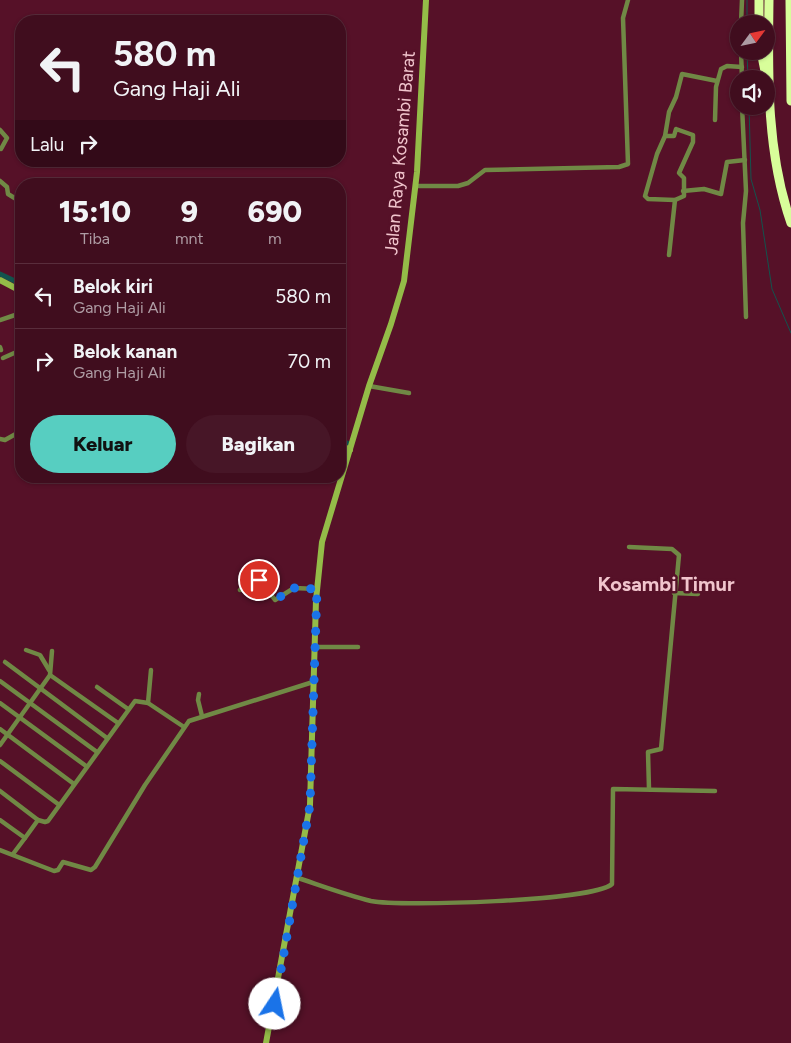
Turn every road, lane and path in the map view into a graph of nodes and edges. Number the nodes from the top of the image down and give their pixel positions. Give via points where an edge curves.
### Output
1 (426, 0) edge
2 (628, 0) edge
3 (742, 0) edge
4 (759, 0) edge
5 (769, 0) edge
6 (790, 0) edge
7 (742, 15) edge
8 (759, 15) edge
9 (742, 60) edge
10 (742, 67) joint
11 (770, 70) edge
12 (717, 81) junction
13 (791, 101) edge
14 (742, 115) edge
15 (771, 115) edge
16 (715, 120) dead end
17 (0, 130) edge
18 (666, 136) junction
19 (1, 149) edge
20 (745, 160) junction
21 (0, 181) edge
22 (416, 186) junction
23 (684, 191) junction
24 (15, 198) edge
25 (675, 200) junction
26 (791, 223) edge
27 (669, 255) dead end
28 (0, 280) edge
29 (15, 287) edge
30 (15, 315) edge
31 (746, 317) dead end
32 (0, 320) edge
33 (15, 353) edge
34 (3, 358) dead end
35 (369, 386) junction
36 (409, 393) dead end
37 (15, 434) edge
38 (0, 439) edge
39 (346, 448) edge
40 (350, 450) junction
41 (346, 463) edge
42 (340, 483) edge
43 (629, 547) dead end
44 (317, 589) junction
45 (240, 590) dead end
46 (674, 593) junction
47 (698, 594) dead end
48 (314, 647) junction
49 (358, 647) dead end
50 (26, 650) dead end
51 (52, 651) dead end
52 (5, 662) dead end
53 (150, 670) dead end
54 (49, 672) junction
55 (0, 681) edge
56 (313, 682) junction
57 (97, 687) dead end
58 (40, 688) junction
59 (199, 694) dead end
60 (0, 703) edge
61 (30, 703) junction
62 (148, 703) junction
63 (128, 709) junction
64 (202, 716) junction
65 (20, 717) junction
66 (118, 723) junction
67 (184, 727) junction
68 (0, 729) edge
69 (7, 735) junction
70 (108, 738) junction
71 (0, 745) edge
72 (97, 752) junction
73 (0, 761) edge
74 (86, 766) junction
75 (74, 784) junction
76 (649, 789) junction
77 (0, 791) edge
78 (715, 791) dead end
79 (58, 804) junction
80 (0, 820) edge
81 (38, 820) junction
82 (25, 838) junction
83 (0, 850) edge
84 (13, 854) junction
85 (298, 878) junction
86 (266, 1043) edge

1 - 22 main road, Jalan Raya Kosambi Barat
2 - 22 street via 623,18 628,164 618,167 485,170 468,183 458,186
3 - 7 street
4 - 8 highway
5 - 11 highway
6 - 13 highway
9 - 10 street
10 - 12 street via 723,67
12 - 16 street
12 - 18 street via 682,74 669,112
14 - 20 street
15 - 26 highway via 777,172
17 - 19 street via 7,138
18 - 23 street via 674,136 676,130 693,135 679,173 684,178
18 - 25 street via 657,154 645,196 648,199
20 - 23 street via 727,162 721,194 704,189
20 - 31 street
21 - 24 street
22 - 35 main road, Jalan Raya Kosambi Barat via 404,281
23 - 25 street via 683,198
25 - 27 street
28 - 29 main road
30 - 32 street
33 - 34 street
35 - 36 street
35 - 40 main road, Jalan Raya Kosambi Barat
37 - 38 street via 5,440
39 - 40 main road
40 - 41 main road, Jalan Raya Kosambi Barat
42 - 44 main road, Jalan Raya Kosambi Barat via 322,542
43 - 46 street via 677,552
44 - 45 street via 294,588 275,600 260,580
44 - 48 main road, Jalan Raya Kosambi Barat
46 - 47 street
46 - 76 street via 662,749 648,752
48 - 49 street
48 - 56 main road, Jalan Raya Kosambi Barat
50 - 54 street via 42,656
51 - 54 street
52 - 58 street
53 - 62 street
54 - 58 street
54 - 66 street
55 - 61 street
56 - 64 street
56 - 85 main road, Jalan Raya Kosambi Barat via 313,777
57 - 63 street
58 - 61 street
58 - 70 street
59 - 64 street
60 - 65 street
61 - 65 street
61 - 72 street
62 - 63 street via 135,701
62 - 67 street
63 - 66 street
64 - 67 street via 190,720
65 - 69 street
65 - 74 street
66 - 70 street
67 - 84 street via 144,784 93,868 87,870 64,862 55,871
68 - 69 street
69 - 71 street
69 - 75 street
70 - 72 street
72 - 74 street
73 - 79 street
74 - 75 street
75 - 79 street
76 - 78 street
76 - 85 street via 613,789 613,878 612,884 606,888 534,900 380,902
77 - 81 street
79 - 81 street via 48,821
80 - 82 street
81 - 82 street
82 - 84 street
83 - 84 street
85 - 86 main road, Jalan Raya Kosambi Barat

